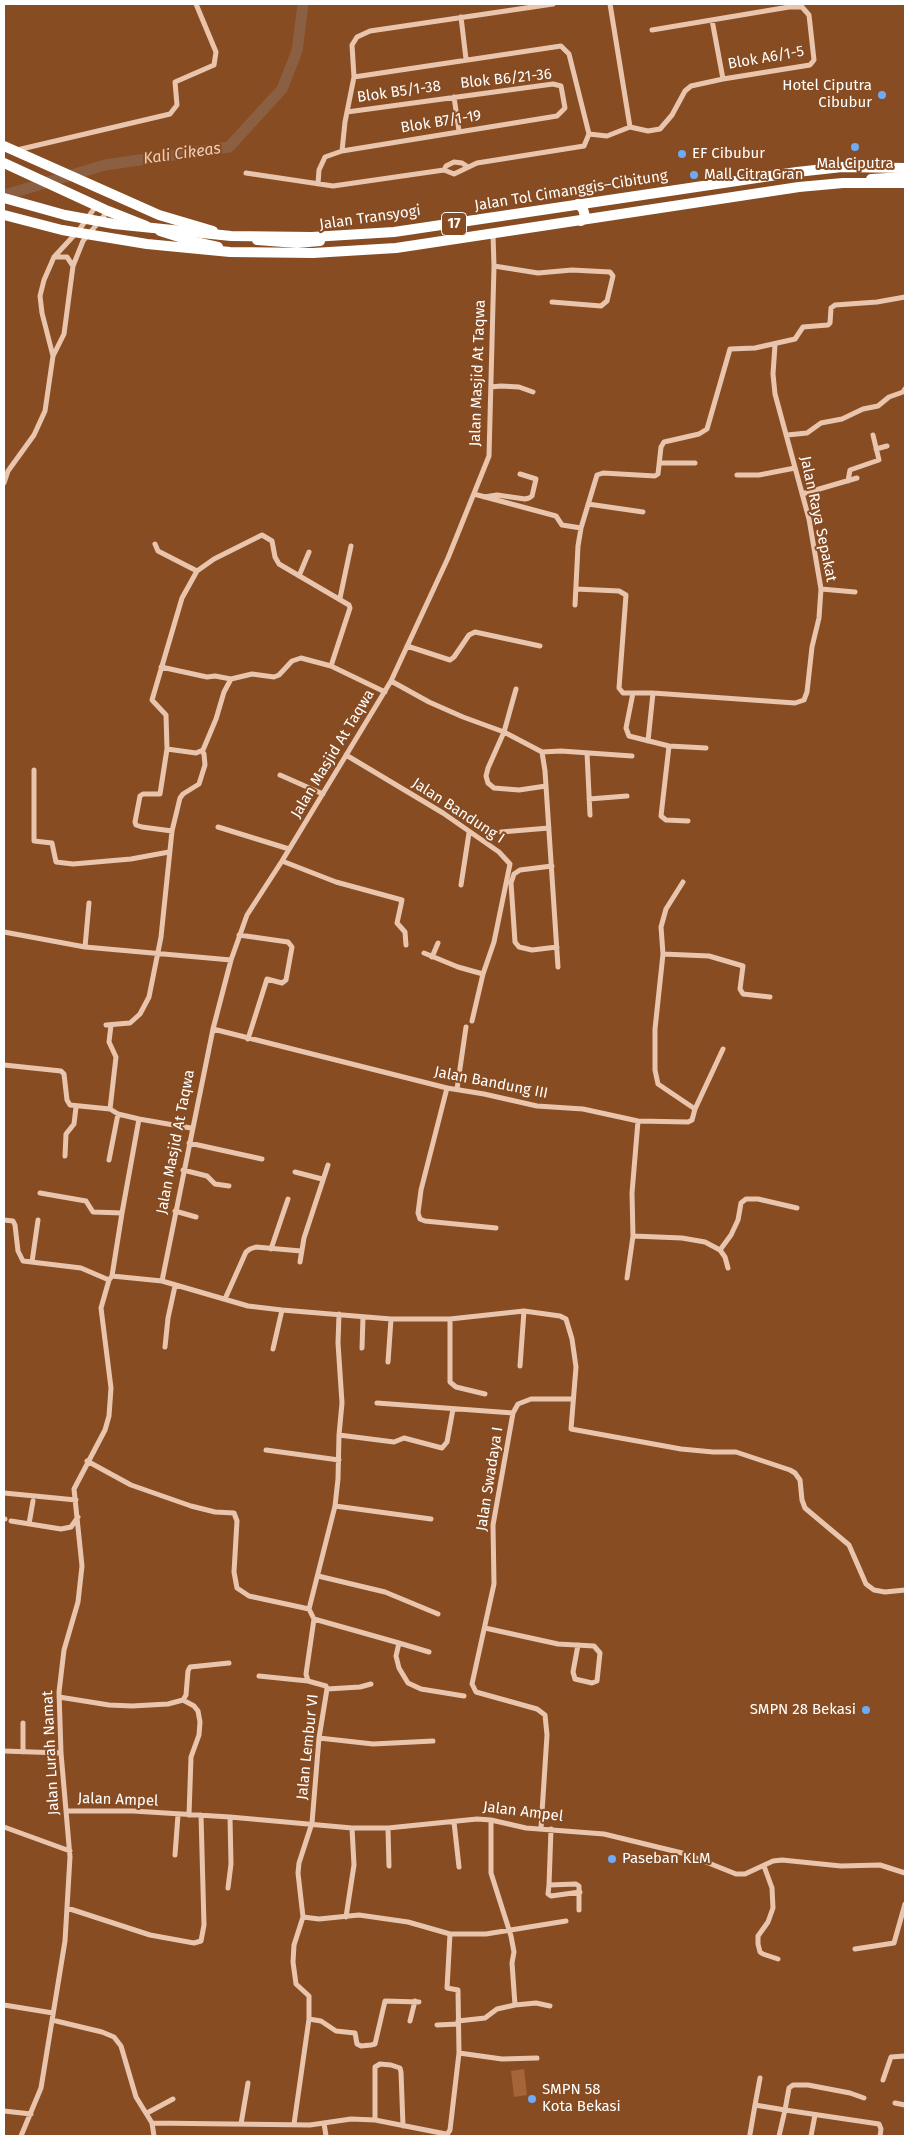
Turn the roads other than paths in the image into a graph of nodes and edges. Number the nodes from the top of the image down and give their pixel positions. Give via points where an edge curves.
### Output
1 (196, 4) edge
2 (554, 4) edge
3 (610, 4) edge
4 (460, 17) junction
5 (712, 20) junction
6 (652, 30) dead end
7 (466, 59) junction
8 (354, 77) junction
9 (723, 79) junction
10 (561, 86) joint
11 (454, 97) junction
12 (347, 112) junction
13 (630, 126) junction
14 (460, 131) junction
15 (589, 134) junction
16 (4, 146) edge
17 (15, 150) junction
18 (342, 151) junction
19 (905, 163) edge
20 (8, 165) edge
21 (468, 166) junction
22 (905, 168) edge
23 (444, 170) junction
24 (246, 172) dead end
25 (905, 177) edge
26 (905, 183) edge
27 (318, 184) junction
28 (4, 198) edge
29 (602, 200) junction
30 (92, 204) junction
31 (578, 204) junction
32 (108, 211) junction
33 (4, 214) edge
34 (608, 218) junction
35 (581, 222) junction
36 (493, 234) junction
37 (54, 257) junction
38 (73, 266) junction
39 (494, 266) junction
40 (905, 298) edge
41 (552, 302) dead end
42 (775, 345) junction
43 (53, 356) junction
44 (491, 387) junction
45 (905, 389) edge
46 (533, 392) dead end
47 (787, 435) junction
48 (873, 435) dead end
49 (887, 446) dead end
50 (876, 449) junction
51 (660, 463) junction
52 (695, 463) dead end
53 (795, 468) junction
54 (520, 474) dead end
55 (737, 475) dead end
56 (857, 478) dead end
57 (848, 481) junction
58 (4, 483) edge
59 (474, 494) junction
60 (802, 494) junction
61 (484, 497) junction
62 (588, 504) junction
63 (643, 512) dead end
64 (581, 528) junction
65 (155, 544) dead end
66 (351, 546) dead end
67 (309, 552) dead end
68 (197, 572) junction
69 (299, 576) junction
70 (576, 589) junction
71 (821, 589) junction
72 (855, 592) dead end
73 (340, 598) junction
74 (575, 605) dead end
75 (407, 646) junction
76 (540, 646) dead end
77 (331, 666) junction
78 (161, 667) junction
79 (231, 679) junction
80 (391, 681) junction
81 (516, 689) dead end
82 (385, 692) junction
83 (633, 693) junction
84 (653, 693) junction
85 (504, 732) junction
86 (648, 741) junction
87 (669, 746) junction
88 (706, 748) dead end
89 (167, 749) junction
90 (202, 752) junction
91 (542, 752) junction
92 (587, 753) junction
93 (346, 755) junction
94 (632, 756) dead end
95 (34, 770) dead end
96 (280, 775) dead end
97 (546, 786) junction
98 (323, 794) junction
99 (627, 796) dead end
100 (589, 799) junction
101 (590, 815) dead end
102 (688, 821) dead end
103 (218, 828) dead end
104 (549, 828) junction
105 (172, 831) junction
106 (501, 832) dead end
107 (469, 833) junction
108 (289, 849) junction
109 (169, 852) junction
110 (282, 861) junction
111 (552, 866) junction
112 (683, 882) dead end
113 (460, 884) dead end
114 (89, 902) dead end
115 (4, 932) edge
116 (239, 935) junction
117 (438, 943) dead end
118 (406, 945) dead end
119 (557, 947) junction
120 (85, 948) junction
121 (424, 953) dead end
122 (663, 954) junction
123 (158, 955) junction
124 (432, 957) junction
125 (231, 960) junction
126 (558, 967) dead end
127 (483, 974) junction
128 (770, 997) dead end
129 (472, 1021) dead end
130 (466, 1027) dead end
131 (212, 1029) junction
132 (248, 1039) junction
133 (723, 1049) dead end
134 (4, 1065) edge
135 (447, 1088) junction
136 (457, 1090) junction
137 (76, 1106) junction
138 (110, 1109) junction
139 (695, 1109) junction
140 (118, 1114) junction
141 (139, 1119) junction
142 (638, 1121) junction
143 (191, 1128) junction
144 (189, 1143) junction
145 (65, 1156) dead end
146 (262, 1159) dead end
147 (109, 1160) dead end
148 (328, 1165) dead end
149 (183, 1170) junction
150 (295, 1172) dead end
151 (322, 1179) junction
152 (229, 1186) dead end
153 (40, 1193) dead end
154 (288, 1199) dead end
155 (797, 1208) dead end
156 (175, 1211) junction
157 (122, 1213) junction
158 (196, 1217) dead end
159 (4, 1220) edge
160 (38, 1220) dead end
161 (496, 1228) dead end
162 (633, 1236) junction
163 (271, 1248) junction
164 (720, 1250) junction
165 (301, 1251) junction
166 (32, 1262) junction
167 (300, 1262) dead end
168 (728, 1268) dead end
169 (111, 1278) junction
170 (627, 1278) dead end
171 (162, 1282) junction
172 (175, 1286) junction
173 (225, 1300) junction
174 (282, 1310) junction
175 (524, 1311) junction
176 (339, 1314) junction
177 (363, 1317) junction
178 (391, 1319) junction
179 (450, 1319) junction
180 (165, 1347) dead end
181 (362, 1348) dead end
182 (273, 1349) dead end
183 (388, 1362) dead end
184 (520, 1366) dead end
185 (485, 1394) dead end
186 (573, 1399) junction
187 (377, 1403) dead end
188 (453, 1409) junction
189 (513, 1413) junction
190 (339, 1435) junction
191 (266, 1450) dead end
192 (339, 1460) junction
193 (87, 1461) junction
194 (4, 1493) edge
195 (76, 1500) junction
196 (33, 1501) dead end
197 (335, 1506) junction
198 (78, 1517) junction
199 (431, 1519) dead end
200 (6, 1520) edge
201 (29, 1524) junction
202 (318, 1576) junction
203 (905, 1590) edge
204 (309, 1609) junction
205 (438, 1614) dead end
206 (314, 1619) junction
207 (485, 1628) junction
208 (399, 1643) junction
209 (578, 1645) junction
210 (430, 1652) dead end
211 (228, 1663) dead end
212 (259, 1676) dead end
213 (308, 1681) junction
214 (371, 1684) dead end
215 (327, 1689) junction
216 (464, 1696) dead end
217 (59, 1697) junction
218 (183, 1700) junction
219 (23, 1723) dead end
220 (319, 1738) junction
221 (433, 1741) dead end
222 (4, 1751) edge
223 (24, 1752) junction
224 (61, 1753) junction
225 (67, 1811) junction
226 (178, 1815) junction
227 (189, 1815) junction
228 (201, 1815) junction
229 (230, 1817) junction
230 (491, 1820) junction
231 (454, 1822) junction
232 (312, 1823) junction
233 (4, 1827) edge
234 (352, 1828) junction
235 (388, 1828) junction
236 (541, 1828) junction
237 (551, 1829) junction
238 (70, 1851) junction
239 (175, 1855) dead end
240 (389, 1866) dead end
241 (764, 1866) junction
242 (459, 1867) dead end
243 (905, 1873) edge
244 (549, 1885) junction
245 (228, 1888) dead end
246 (580, 1892) junction
247 (905, 1904) edge
248 (67, 1908) junction
249 (579, 1910) dead end
250 (346, 1917) junction
251 (303, 1918) junction
252 (566, 1921) dead end
253 (508, 1929) junction
254 (450, 1934) junction
255 (855, 1949) dead end
256 (778, 1959) dead end
257 (4, 2005) edge
258 (515, 2005) junction
259 (550, 2006) dead end
260 (53, 2013) junction
261 (309, 2019) junction
262 (52, 2020) junction
263 (410, 2021) dead end
264 (458, 2022) junction
265 (437, 2025) dead end
266 (459, 2053) junction
267 (905, 2056) edge
268 (537, 2058) dead end
269 (760, 2078) dead end
270 (883, 2080) dead end
271 (248, 2083) dead end
272 (864, 2098) dead end
273 (173, 2100) dead end
274 (895, 2103) dead end
275 (755, 2105) junction
276 (905, 2105) edge
277 (784, 2110) junction
278 (4, 2111) edge
279 (147, 2113) junction
280 (31, 2114) junction
281 (815, 2114) junction
282 (375, 2120) junction
283 (152, 2123) junction
284 (324, 2123) junction
285 (242, 2124) junction
286 (294, 2124) junction
287 (403, 2126) junction
288 (750, 2134) dead end
289 (446, 2135) edge
290 (21, 2136) edge
291 (154, 2136) edge
292 (326, 2136) edge
293 (779, 2136) edge
294 (811, 2136) edge
295 (880, 2136) edge

1 - 17 street via 216,52 214,65 175,82 177,105 170,114
2 - 4 street
3 - 13 street
4 - 7 street
4 - 8 street via 362,34 352,45
5 - 6 street, Blok A6/1-5
5 - 9 street
5 - 9 street, Blok A6/1-5 via 789,7 802,8 809,15 814,60 810,65
7 - 8 street
7 - 15 street via 556,45 564,47 569,54
8 - 12 street
9 - 13 street, Blok A6/1-5 via 690,86 660,129 648,131
10 - 11 street, Blok B6/21-36 via 553,84
10 - 14 street, Blok B7/1-19 via 565,108 557,116
11 - 12 street, Blok B5/1-38
11 - 14 street
12 - 18 street
13 - 15 street via 607,136
14 - 18 street, Blok B7/1-19
15 - 21 street via 584,146
16 - 17 highway, Jalan Transyogi
17 - 31 highway, Jalan Transyogi via 172,220 276,243 323,240
18 - 27 street, Blok B7/1-19 via 325,157 319,170
19 - 29 highway, Jalan Transyogi via 778,175
20 - 30 highway, Jalan Transyogi
21 - 23 street via 454,174
21 - 23 street via 454,162
22 - 28 highway, Jalan Tol Cimanggis–Cibitung / 17, bridge via 842,167 797,172 394,232 312,237 232,236 131,226 65,215
23 - 27 street via 333,186
24 - 27 street
25 - 34 highway, Jalan Transyogi
26 - 33 highway, Jalan Tol Cimanggis–Cibitung / 17, bridge via 843,183 799,188 404,247 313,253 230,252 138,243 62,230
29 - 31 highway, Jalan Transyogi
29 - 34 highway via 601,208
30 - 32 highway, Jalan Transyogi
30 - 37 street via 79,230
31 - 35 highway via 585,216
32 - 36 highway, Jalan Transyogi via 194,242 252,254 293,257 394,249
32 - 38 street via 83,241
34 - 35 highway, Jalan Transyogi
35 - 36 highway, Jalan Transyogi
36 - 39 street, Jalan Masjid At Taqwa
37 - 38 street via 67,257
37 - 43 street via 40,296
38 - 43 street via 64,334
39 - 41 street via 538,273 572,270 610,272 612,276 607,300 601,306
39 - 44 street, Jalan Masjid At Taqwa
40 - 42 street via 835,305 831,308 828,326 803,327 795,339
42 - 47 street, Jalan Raya Sepakat via 773,374
42 - 51 street via 730,348 707,429 664,442
43 - 58 street via 45,411
44 - 46 street via 519,387
44 - 59 street, Jalan Masjid At Taqwa via 488,456
45 - 47 street via 878,406 822,423 807,433
47 - 53 street, Jalan Raya Sepakat
48 - 50 street
49 - 50 street
50 - 57 street via 878,461 850,470
51 - 52 street
51 - 62 street via 655,476 597,475
53 - 55 street via 759,475
53 - 60 street, Jalan Raya Sepakat
54 - 61 street via 536,479 529,498
56 - 57 street
57 - 60 street
59 - 61 street
59 - 75 street, Jalan Masjid At Taqwa
60 - 71 street, Jalan Raya Sepakat
61 - 64 street via 556,516 562,525
62 - 63 street
62 - 64 street
64 - 70 street
65 - 68 street via 158,551
66 - 73 street
67 - 69 street
68 - 69 street via 214,559 262,536 272,541 279,564
68 - 78 street via 182,598
69 - 73 street
70 - 74 street
70 - 83 street via 619,591 626,595 620,688 623,693
71 - 72 street
71 - 84 street, Jalan Raya Sepakat via 807,692 802,702
73 - 77 street via 350,608
75 - 76 street via 450,660 470,634 476,632
75 - 80 street, Jalan Masjid At Taqwa
77 - 79 street via 301,658 292,661 274,677 252,674
77 - 82 street
78 - 79 street
78 - 89 street via 152,700 166,716
79 - 90 street
80 - 82 street, Jalan Masjid At Taqwa
80 - 85 street via 447,710
81 - 85 street
82 - 93 street, Jalan Masjid At Taqwa
83 - 84 street
83 - 86 street via 627,733
84 - 86 street
85 - 91 street
85 - 97 street via 488,768 488,783 494,788 520,790
86 - 87 street
87 - 88 street
87 - 102 street via 662,816 666,820
89 - 90 street
89 - 105 street via 160,794 140,796 135,822 142,827
90 - 105 street via 205,765 199,784 182,794
91 - 92 street
91 - 97 street
92 - 94 street
92 - 100 street
93 - 98 street, Jalan Masjid At Taqwa
93 - 107 street, Jalan Bandung I via 443,813
95 - 109 street via 34,841 52,843 56,862 73,864 131,859
96 - 98 street
97 - 104 street
98 - 108 street, Jalan Masjid At Taqwa
99 - 100 street
100 - 101 street
103 - 108 street
104 - 106 street
104 - 111 street
105 - 109 street
107 - 113 street
107 - 127 street, Jalan Bandung I via 499,852 510,864 494,942
108 - 110 street, Jalan Masjid At Taqwa
109 - 123 street
110 - 116 street, Jalan Masjid At Taqwa via 247,914
110 - 118 street via 336,882 401,899 397,923 405,932
111 - 119 street
111 - 119 street via 520,870 514,874 511,883 515,942 519,947 532,950
112 - 122 street via 666,908 660,926
114 - 120 street
115 - 120 street
116 - 125 street, Jalan Masjid At Taqwa
116 - 132 street via 288,942 292,947 286,980 282,983 267,980
117 - 124 street
119 - 126 street
120 - 123 street
121 - 124 street
122 - 128 street via 709,956 743,966 740,989 743,994
122 - 139 street via 655,1028 656,1082
123 - 125 street
123 - 138 street via 149,997 140,1014 130,1023 109,1025 109,1042 116,1058
124 - 127 street
125 - 131 street, Jalan Masjid At Taqwa
127 - 129 street
130 - 136 street
131 - 132 street, Jalan Bandung III
131 - 143 street, Jalan Masjid At Taqwa
132 - 135 street, Jalan Bandung III
133 - 139 street, Jalan Bandung III
134 - 137 street via 61,1070 67,1100
135 - 136 street, Jalan Bandung III
135 - 161 street via 421,1190 420,1219
136 - 142 street, Jalan Bandung III
137 - 138 street
137 - 145 street via 74,1124 66,1134
138 - 140 street
139 - 142 street, Jalan Bandung III via 692,1120 688,1122
140 - 141 street
140 - 147 street
141 - 143 street
141 - 157 street, Jalan Lurah Namat
142 - 162 street via 632,1193
143 - 144 street, Jalan Masjid At Taqwa
144 - 146 street
144 - 149 street, Jalan Masjid At Taqwa
148 - 151 street
149 - 152 street via 207,1176 215,1184
149 - 156 street, Jalan Masjid At Taqwa
150 - 151 street
151 - 165 street
153 - 157 street via 86,1201 92,1212
154 - 163 street
155 - 164 street via 746,1199 741,1203 731,1235
156 - 158 street
156 - 171 street, Jalan Masjid At Taqwa
157 - 169 street, Jalan Lurah Namat
159 - 166 street via 13,1221 15,1225 20,1258
160 - 166 street
162 - 164 street via 682,1238 705,1242
162 - 170 street
163 - 165 street
163 - 173 street via 256,1247 246,1252
164 - 168 street
165 - 167 street
166 - 169 street via 81,1268
169 - 171 street
169 - 193 street, Jalan Lurah Namat via 101,1308 111,1388 110,1416
171 - 172 street
172 - 173 street
172 - 180 street
173 - 174 street
174 - 176 street
174 - 182 street
175 - 179 street
175 - 184 street
175 - 186 street via 566,1319 576,1368
176 - 177 street
176 - 190 street via 342,1403
177 - 178 street
177 - 181 street
178 - 179 street
178 - 183 street
179 - 185 street via 450,1382 456,1387
186 - 189 street, Jalan Swadaya I via 531,1398 518,1404
186 - 203 street via 571,1429 681,1449 736,1452 790,1470 800,1480 805,1508 849,1545 866,1584 885,1592
187 - 188 street
188 - 189 street
188 - 190 street via 447,1442 442,1448 405,1438 394,1442
189 - 207 street, Jalan Swadaya I via 493,1525 494,1584
190 - 192 street
191 - 192 street
192 - 197 street
193 - 195 street, Jalan Lurah Namat via 74,1489
193 - 204 street via 131,1485 191,1506 234,1513 237,1521 234,1572 237,1588 249,1596
194 - 195 street
195 - 198 street, Jalan Lurah Namat
196 - 201 street
197 - 199 street
197 - 202 street
198 - 201 street via 71,1527 66,1528
198 - 217 street, Jalan Lurah Namat via 82,1566 78,1602 64,1650
200 - 201 street
202 - 204 street
202 - 205 street via 385,1592
204 - 206 street
206 - 208 street
206 - 213 street, Jalan Lembur VI via 306,1674
207 - 209 street
207 - 236 street, Jalan Swadaya I via 472,1684 476,1692 537,1709 546,1718
208 - 210 street
208 - 216 street via 397,1662 408,1683 420,1689
209 - 209 street via 598,1648 597,1680 592,1683 575,1679 573,1672
211 - 218 street via 190,1666
212 - 213 street
213 - 215 street, Jalan Lembur VI
214 - 215 street
215 - 220 street, Jalan Lembur VI
217 - 218 street via 132,1706
217 - 224 street, Jalan Lurah Namat
218 - 227 street via 198,1711 200,1722 191,1757
219 - 223 street
220 - 221 street via 373,1744
220 - 232 street, Jalan Lembur VI
222 - 223 street
223 - 224 street
224 - 225 street, Jalan Lurah Namat
225 - 226 street, Jalan Ampel
225 - 238 street, Jalan Lurah Namat
226 - 227 street, Jalan Ampel
226 - 239 street
227 - 228 street, Jalan Ampel
228 - 229 street, Jalan Ampel
228 - 248 street via 204,1925 201,1941 194,1943 150,1935
229 - 232 street, Jalan Ampel
229 - 245 street
230 - 231 street, Jalan Ampel
230 - 236 street, Jalan Ampel
230 - 253 street via 491,1873
231 - 235 street, Jalan Ampel
231 - 242 street
232 - 234 street, Jalan Ampel
232 - 251 street, Jalan Lembur VI via 298,1873
233 - 238 street
234 - 235 street, Jalan Ampel
234 - 250 street via 354,1865
235 - 240 street
236 - 237 street, Jalan Ampel
237 - 241 street, Jalan Ampel via 604,1834 686,1854 736,1874
237 - 244 street
238 - 248 street, Jalan Lurah Namat
241 - 243 street, Jalan Ampel via 782,1860 841,1866 880,1865
241 - 256 street via 772,1888 773,1908 758,1936 758,1944 760,1952
244 - 246 street via 576,1884
244 - 246 street via 548,1894 551,1896
246 - 249 street
247 - 255 street via 894,1943
248 - 260 street, Jalan Lurah Namat
250 - 251 street
250 - 254 street via 359,1915 408,1922
251 - 261 street via 294,1945 293,1962 296,1984 309,1996
252 - 253 street
253 - 254 street via 486,1934
253 - 258 street via 514,1952
254 - 264 street via 447,1988 458,1990
257 - 260 street
258 - 259 street via 536,2003
258 - 264 street via 497,2009 485,2018
260 - 262 street, Jalan Lurah Namat
261 - 263 street via 320,2021 336,2031 355,2034 357,2044 361,2046 375,2044 385,2001 417,2001
261 - 286 street
262 - 279 street via 114,2038 121,2046 136,2097
262 - 280 street, Jalan Lurah Namat via 41,2088
264 - 265 street
264 - 266 street
266 - 268 street via 502,2059
266 - 289 street via 450,2130
267 - 270 street via 891,2056
269 - 275 street
271 - 285 street
272 - 277 street via 793,2084
273 - 279 street
274 - 276 street
275 - 277 street
275 - 288 street
277 - 281 street
277 - 293 street
278 - 280 street
279 - 283 street
280 - 290 street, Jalan Lurah Namat
281 - 294 street
281 - 295 street via 879,2124
282 - 284 street
282 - 287 street
282 - 287 street via 375,2067 391,2065 400,2069
283 - 285 street
283 - 291 street
284 - 286 street
284 - 292 street
285 - 286 street
287 - 289 street

